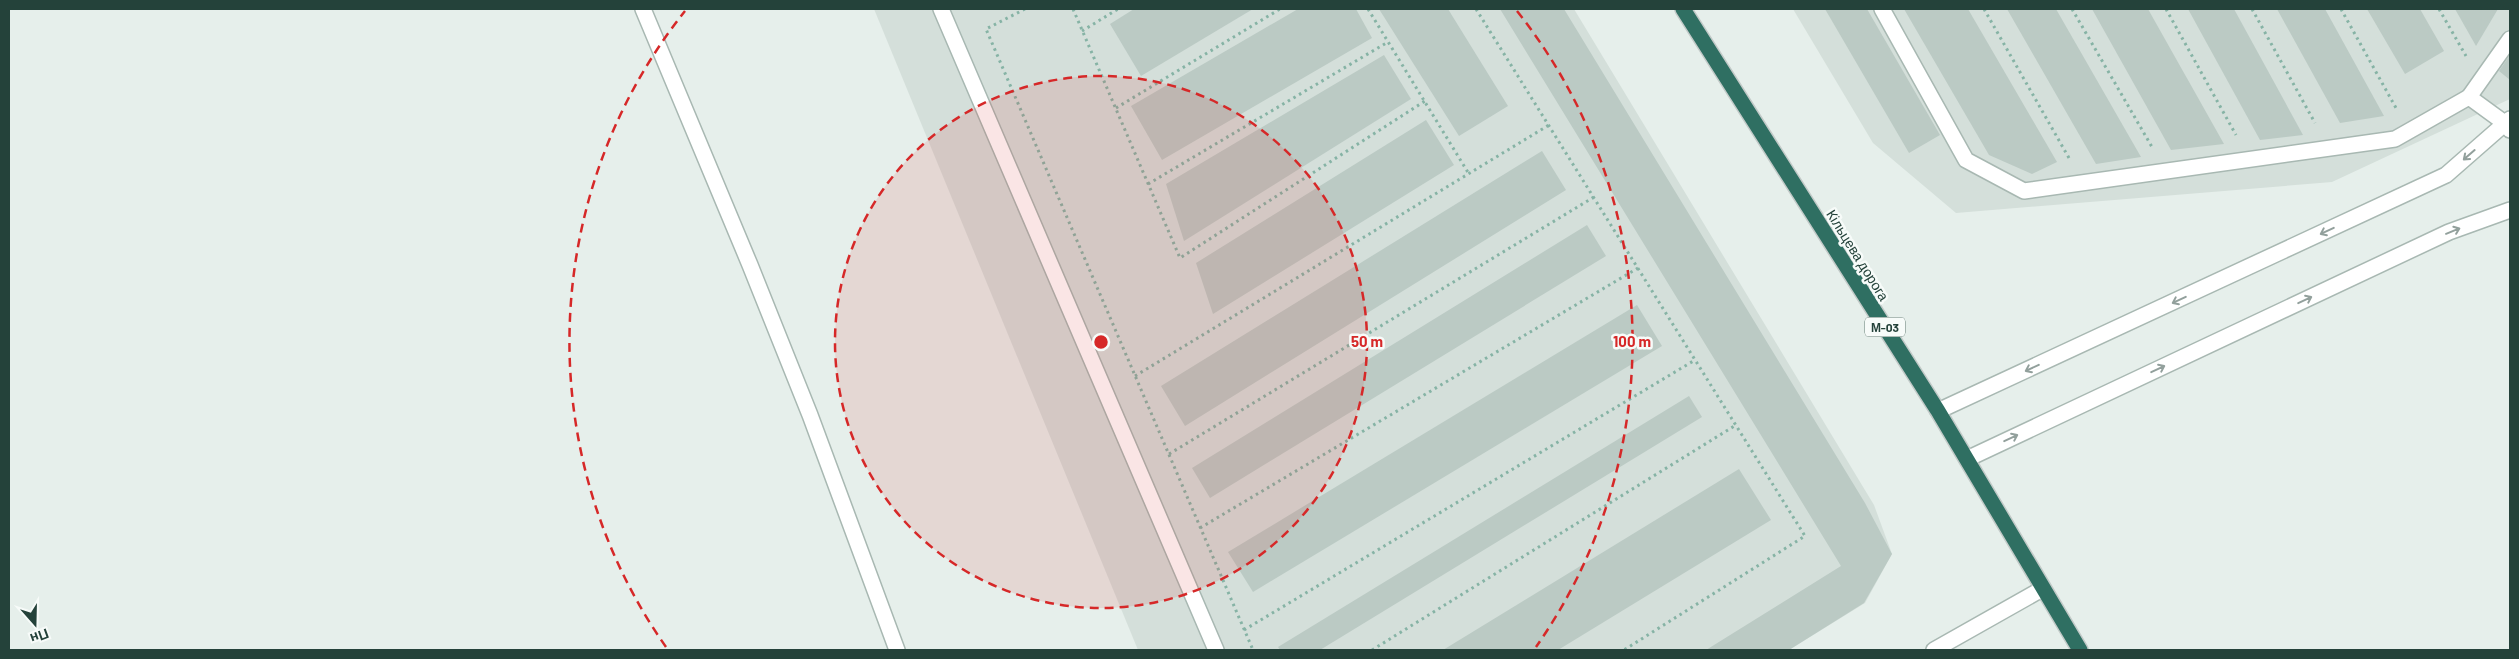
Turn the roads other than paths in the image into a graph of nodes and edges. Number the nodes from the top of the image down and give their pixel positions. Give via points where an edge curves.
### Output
1 (644, 9) edge
2 (941, 9) edge
3 (1683, 9) edge
4 (1882, 9) edge
5 (2510, 39) edge
6 (2469, 97) junction
7 (2509, 124) edge
8 (2510, 210) edge
9 (1938, 411) junction
10 (1967, 459) junction
11 (2042, 589) junction
12 (897, 650) edge
13 (1216, 650) edge
14 (1934, 650) edge
15 (2080, 650) edge

1 - 12 street via 754,273
2 - 13 street
3 - 9 highway, Кільцева дорога / М-03
4 - 6 street via 1966,160 2024,192 2395,139
5 - 6 street
6 - 7 street
7 -> 9 street via 2446,175
10 -> 8 street via 2449,232
9 - 10 highway, Кільцева дорога / М-03
10 - 11 highway, Кільцева дорога / М-03
11 - 14 street
11 - 15 highway, Кільцева дорога / М-03

